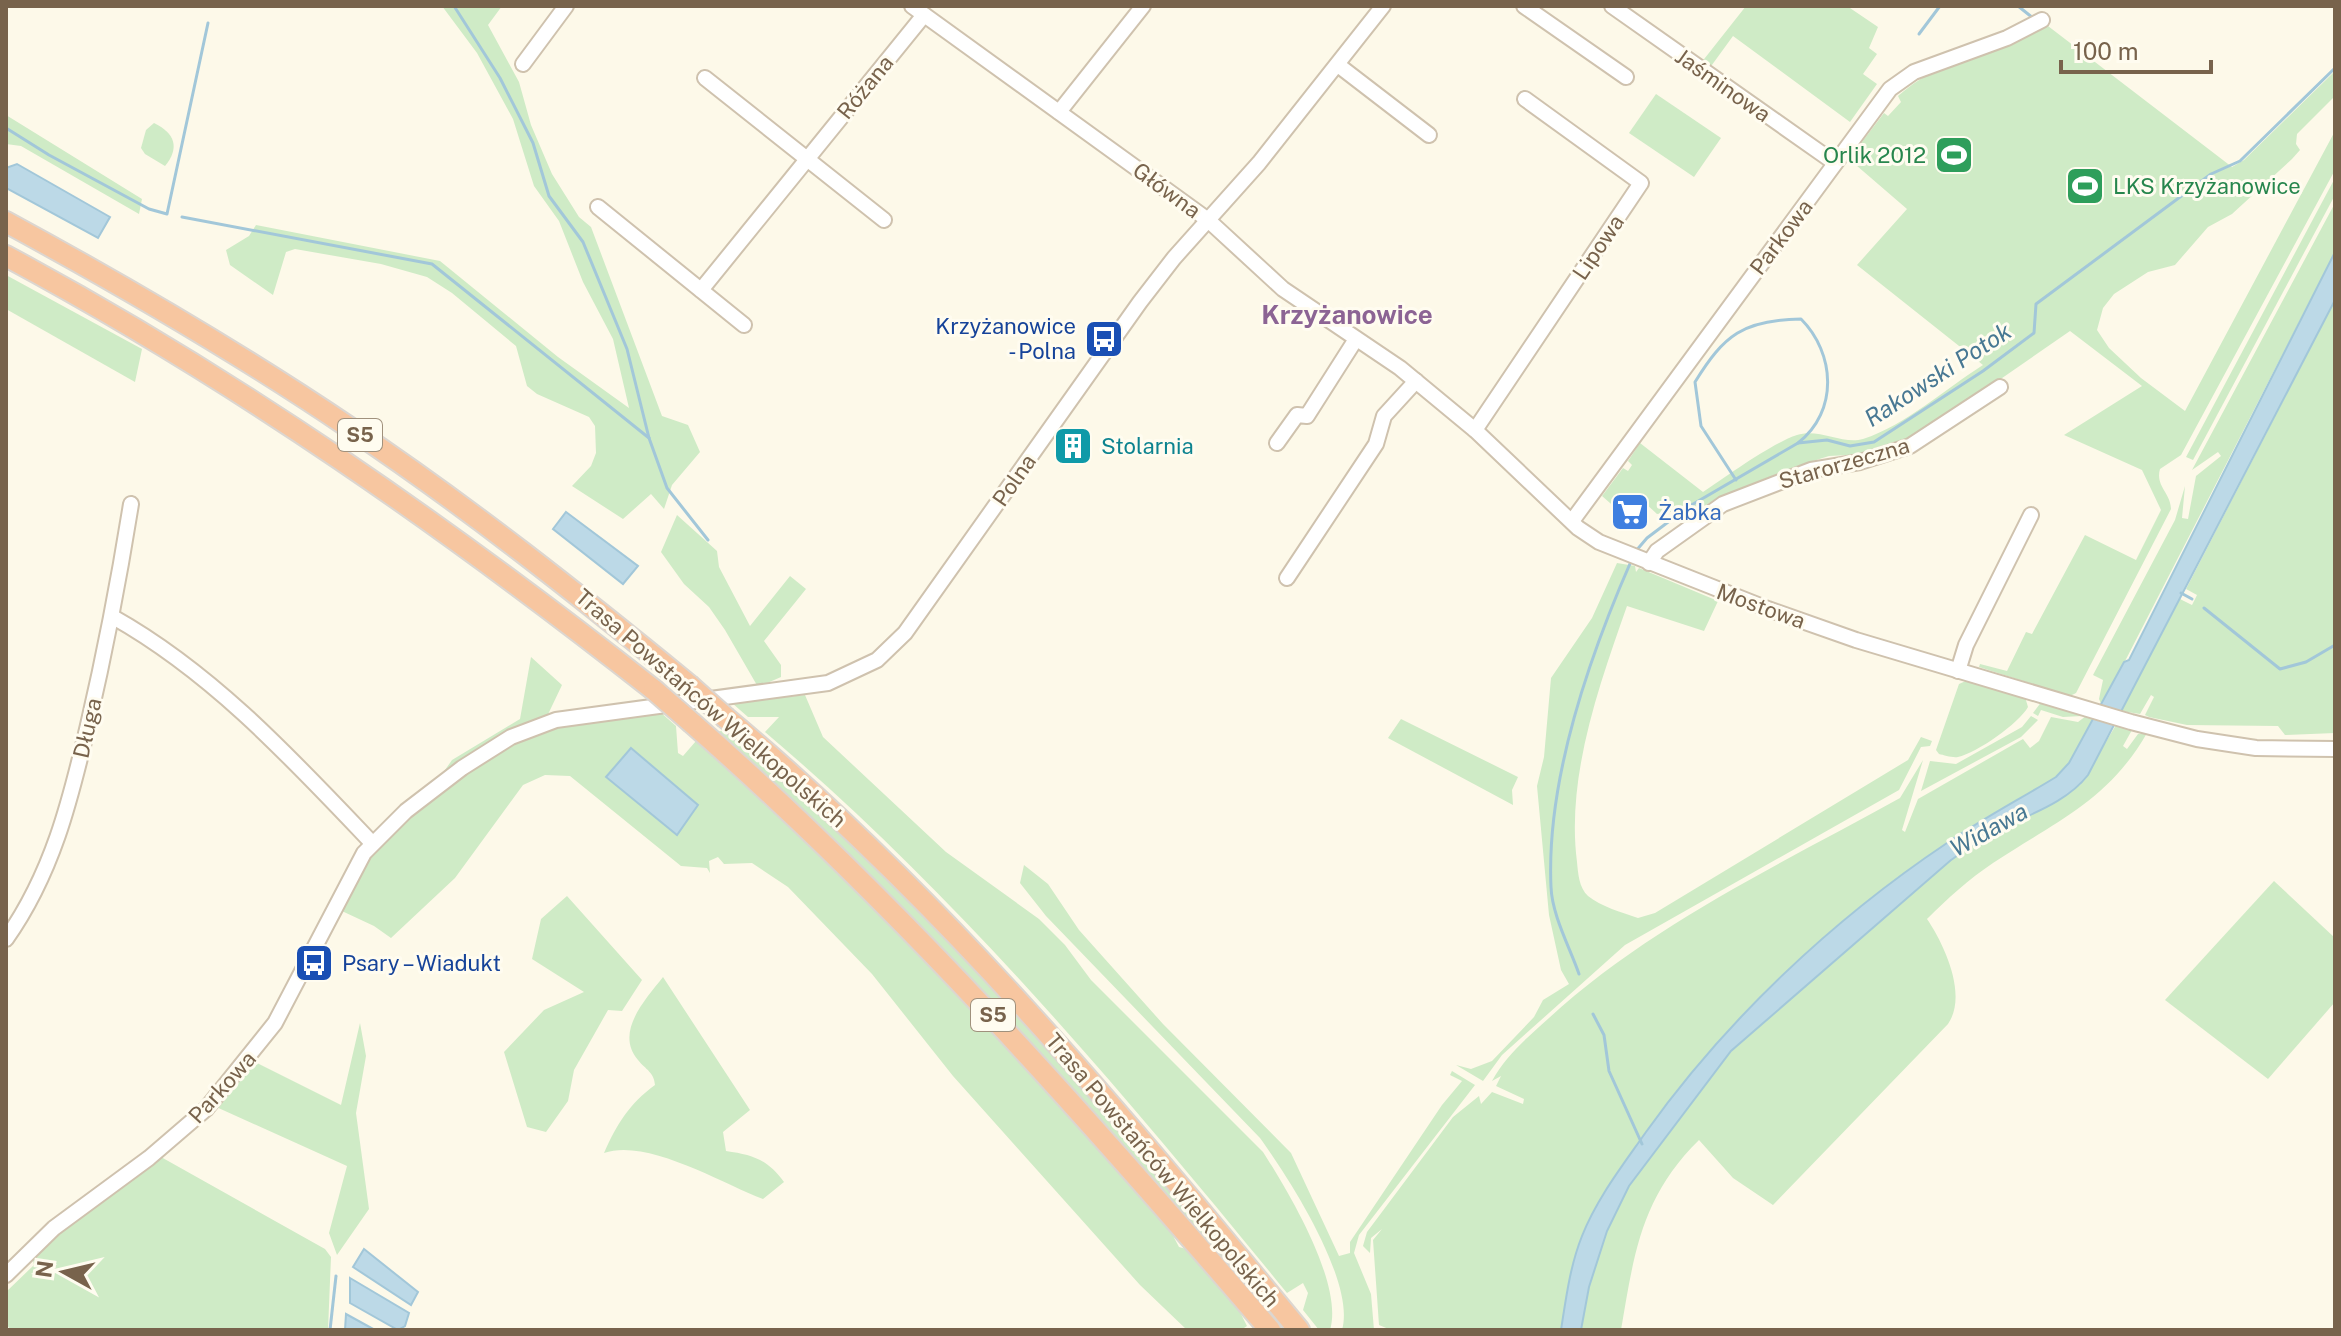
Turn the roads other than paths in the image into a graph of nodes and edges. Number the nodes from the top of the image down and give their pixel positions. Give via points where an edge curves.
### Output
1 (566, 6) edge
2 (1143, 6) edge
3 (1383, 6) edge
4 (1524, 6) edge
5 (1612, 6) edge
6 (918, 10) edge
7 (2042, 20) dead end
8 (523, 64) dead end
9 (1338, 65) junction
10 (1626, 77) dead end
11 (705, 78) dead end
12 (1525, 99) dead end
13 (1059, 112) junction
14 (1429, 135) dead end
15 (806, 159) junction
16 (1835, 163) junction
17 (598, 207) dead end
18 (884, 220) dead end
19 (1208, 220) junction
20 (6, 222) edge
21 (6, 256) edge
22 (701, 290) junction
23 (744, 325) dead end
24 (1356, 339) junction
25 (1416, 381) junction
26 (2000, 387) dead end
27 (1475, 430) junction
28 (1277, 443) dead end
29 (131, 504) dead end
30 (2031, 515) dead end
31 (1572, 521) junction
32 (1644, 561) junction
33 (1287, 578) dead end
34 (113, 617) junction
35 (1958, 671) junction
36 (775, 692) joint
37 (2335, 749) edge
38 (372, 843) junction
39 (6, 939) edge
40 (6, 1275) edge
41 (1293, 1323) edge
42 (1270, 1330) edge

1 - 8 street
2 - 13 street
3 - 9 street, Polna
4 - 10 street
5 - 16 street, Jaśminowa
6 - 13 street, Główna
6 - 15 street, Różana
7 - 16 street, Parkowa via 1914,72 1890,89
9 - 14 street
9 - 19 street, Polna
11 - 15 street
12 - 27 street, Lipowa via 1641,183
13 - 19 street, Główna
15 - 18 street
15 - 22 street, Różana
16 - 31 street, Parkowa
17 - 22 street
19 - 24 street, Główna via 1283,289
19 - 36 street, Polna via 1140,302 905,633 877,660 849,675
20 - 41 highway, Trasa Powstańców Wielkopolskich / S5, bridge via 221,345 350,428 555,576 689,685 862,838 991,971 1143,1139
21 - 42 highway, Trasa Powstańców Wielkopolskich / S5, bridge via 189,360 329,449 451,534 654,690 786,805 966,986
22 - 23 street
24 - 25 street, Główna
24 - 28 street via 1307,416 1297,415
25 - 27 street, Główna
25 - 33 street via 1384,416 1376,444
26 - 32 street, Starorzeczna via 1910,446 1811,470 1723,504
27 - 31 street, Główna
29 - 34 street, Długa
30 - 35 street
31 - 32 street, Mostowa via 1599,542
32 - 35 street, Mostowa via 1782,614
34 - 38 street via 151,638 225,697
34 - 39 street, Długa via 56,846
35 - 37 street, Mostowa via 2197,739 2256,748
36 - 38 street, Parkowa via 539,724 462,768
38 - 40 street, Parkowa via 337,898 282,1011 249,1059 179,1134 54,1228

